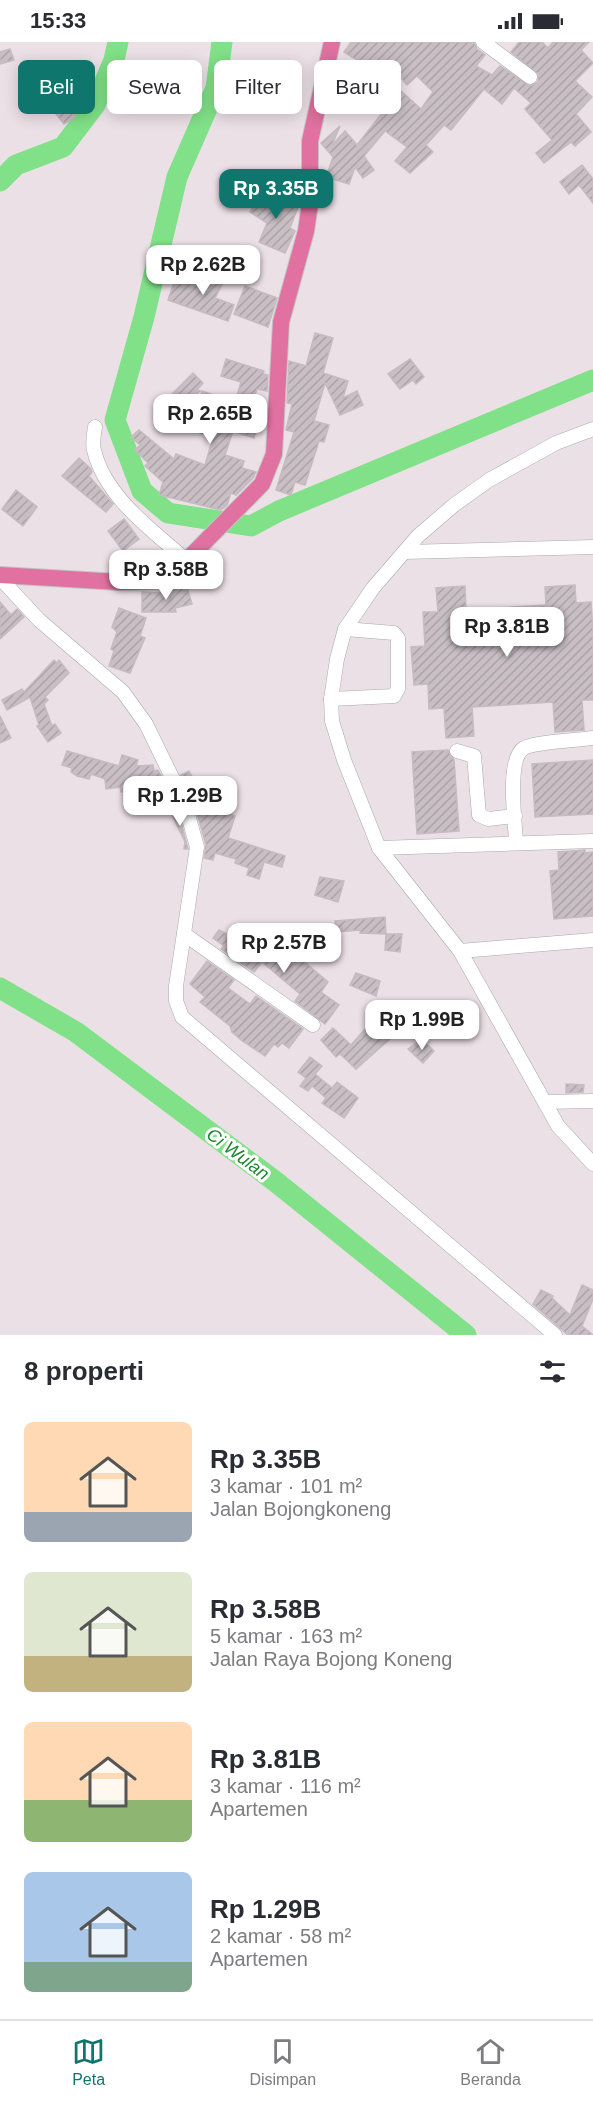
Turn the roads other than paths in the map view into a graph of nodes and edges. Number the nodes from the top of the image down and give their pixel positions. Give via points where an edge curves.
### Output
1 (332, 42) edge
2 (483, 42) edge
3 (530, 77) dead end
4 (95, 427) dead end
5 (593, 429) edge
6 (593, 547) edge
7 (405, 552) junction
8 (191, 554) junction
9 (0, 577) edge
10 (345, 629) junction
11 (331, 699) junction
12 (593, 738) edge
13 (457, 752) dead end
14 (515, 816) junction
15 (593, 840) edge
16 (516, 841) junction
17 (379, 848) junction
18 (184, 934) junction
19 (593, 940) edge
20 (460, 951) junction
21 (313, 1025) dead end
22 (593, 1101) edge
23 (544, 1102) junction
24 (593, 1164) edge
25 (555, 1335) edge

1 - 8 main road via 310,141 306,231 280,322 274,454 262,484
2 - 3 street
4 - 8 street via 93,448 109,482 151,529
5 - 7 street via 556,443 489,480 454,505
6 - 7 street
7 - 10 street via 373,588
8 - 9 main road via 167,576 138,582
9 - 18 street via 39,620 123,693 161,751 189,814 197,847
10 - 11 street
10 - 11 street via 394,633 398,638 398,689 394,696 385,698
11 - 17 street via 332,721 344,760
12 - 14 street via 525,747 517,754 513,771
13 - 14 street via 474,756 479,815 488,819
14 - 16 street
15 - 16 street
16 - 17 street
17 - 20 street
18 - 21 street
18 - 25 street via 176,986 182,1017
19 - 20 street
20 - 23 street
22 - 23 street
23 - 24 street via 558,1126

